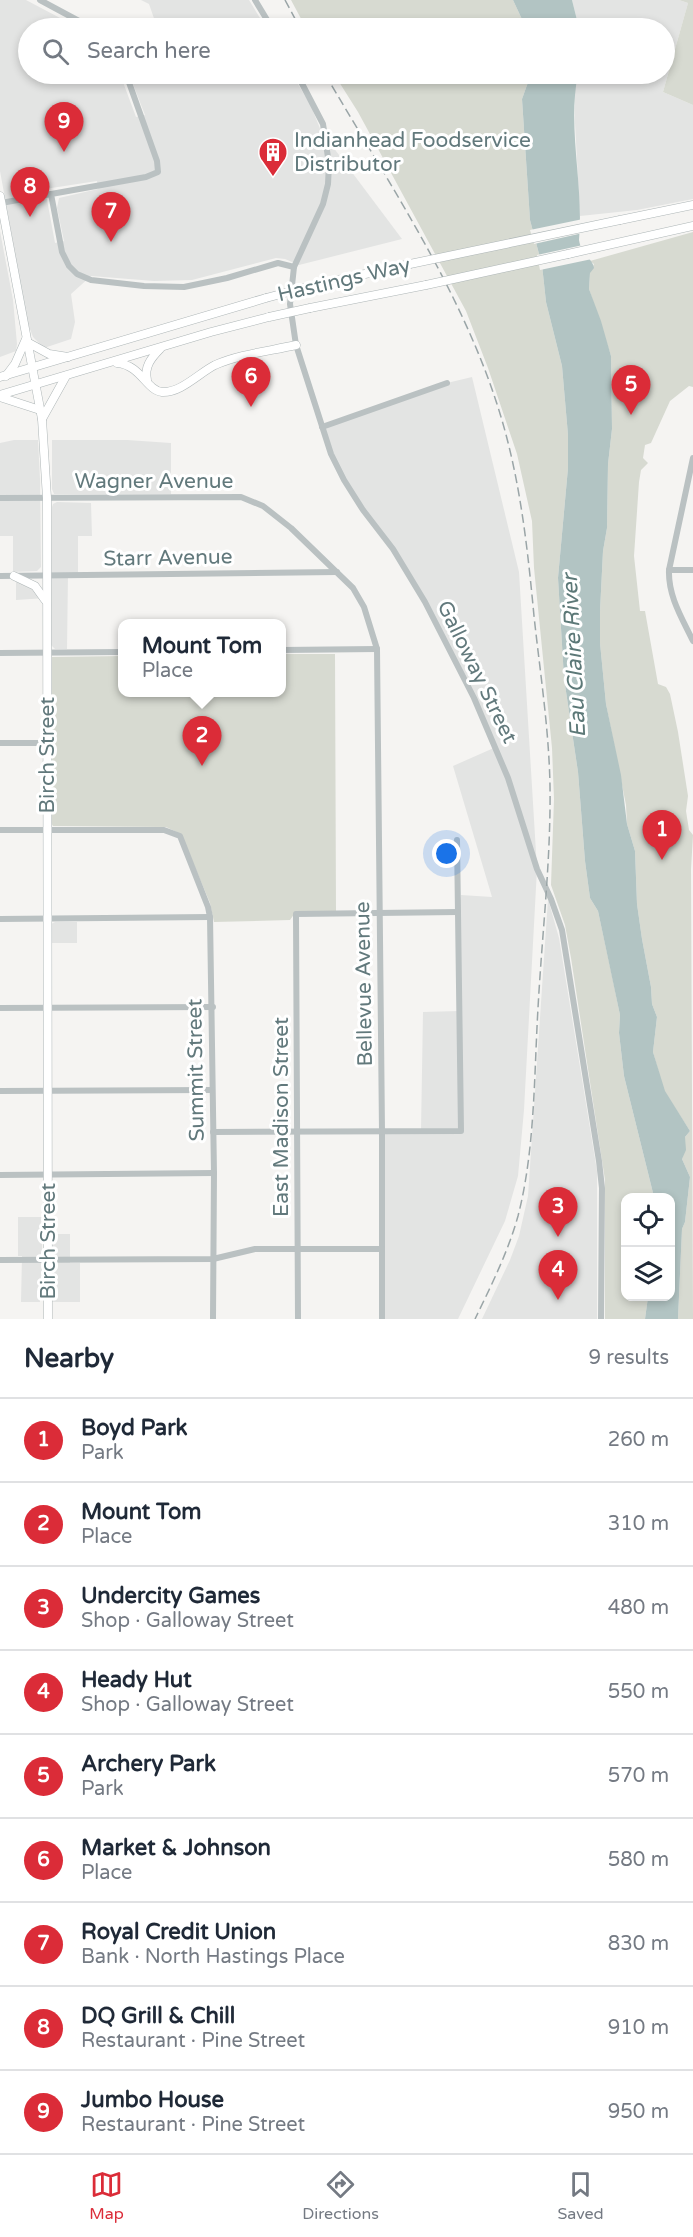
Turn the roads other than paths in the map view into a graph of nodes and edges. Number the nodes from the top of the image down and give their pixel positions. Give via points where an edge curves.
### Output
1 (40, 0) edge
2 (255, 0) edge
3 (73, 18) edge
4 (266, 18) edge
5 (130, 84) edge
6 (302, 84) edge
7 (51, 194) junction
8 (1, 200) edge
9 (693, 205) edge
10 (693, 226) edge
11 (294, 267) junction
12 (27, 340) junction
13 (296, 345) junction
14 (163, 347) junction
15 (73, 357) junction
16 (107, 364) junction
17 (33, 369) junction
18 (66, 376) junction
19 (3, 377) edge
20 (148, 382) junction
21 (447, 383) dead end
22 (36, 385) junction
23 (0, 396) edge
24 (41, 415) junction
25 (322, 427) junction
26 (693, 458) edge
27 (0, 498) edge
28 (47, 498) junction
29 (669, 570) junction
30 (693, 570) edge
31 (337, 572) junction
32 (0, 576) edge
33 (14, 576) junction
34 (47, 576) junction
35 (46, 605) junction
36 (693, 641) edge
37 (377, 649) junction
38 (286, 650) edge
39 (118, 652) edge
40 (0, 653) edge
41 (47, 653) junction
42 (0, 743) edge
43 (47, 743) junction
44 (0, 830) edge
45 (47, 830) junction
46 (457, 840) dead end
47 (458, 912) junction
48 (379, 913) junction
49 (210, 917) junction
50 (0, 919) edge
51 (47, 919) junction
52 (213, 1006) junction
53 (0, 1008) edge
54 (48, 1009) junction
55 (212, 1090) junction
56 (0, 1091) edge
57 (48, 1091) junction
58 (382, 1131) junction
59 (213, 1132) junction
60 (297, 1132) junction
61 (214, 1173) junction
62 (0, 1175) edge
63 (48, 1175) junction
64 (298, 1248) junction
65 (382, 1249) junction
66 (49, 1259) junction
67 (213, 1259) junction
68 (0, 1260) edge
69 (48, 1319) edge
70 (213, 1319) edge
71 (298, 1319) edge
72 (382, 1319) edge
73 (601, 1319) edge

1 - 3 street
2 - 4 street
5 - 7 street via 158,172
6 - 11 street, Galloway Street via 323,124 329,164 323,204
7 - 8 street
7 - 11 street via 62,252 77,274 91,280 184,286 278,263
8 - 12 main road, Birch Street
9 - 15 main road, Hastings Way, bridge via 311,286
10 - 14 main road, Hastings Way, bridge via 269,317
11 - 13 street, Galloway Street via 290,304
12 - 15 main road via 49,354
12 - 17 main road, Birch Street
12 - 19 main road
13 - 20 main road via 218,364 174,390 158,391
13 - 25 street, Galloway Street
14 - 16 main road, Hastings Way
14 - 20 main road via 149,363
15 - 17 main road, Hastings Way
16 - 18 main road, Hastings Way
16 - 20 main road via 129,366
17 - 19 main road, Hastings Way
17 - 22 main road, Birch Street
18 - 22 main road, Hastings Way
18 - 24 main road
21 - 25 street
22 - 23 main road, Hastings Way
22 - 24 main road, Birch Street
23 - 24 main road
24 - 28 main road, Birch Street
25 - 73 street, Galloway Street via 344,480 402,563 474,698 508,778 537,869 559,919 602,1188
26 - 29 street
27 - 28 street, Wagner Avenue
28 - 31 street, Wagner Avenue via 241,497 262,506 291,528
28 - 34 main road, Birch Street
29 - 30 street
29 - 36 street via 670,592
31 - 34 street, Starr Avenue
31 - 37 street, Wagner Avenue via 364,607
32 - 33 street, Starr Avenue
33 - 34 street, Starr Avenue
33 - 35 main road via 35,586
34 - 35 main road, Birch Street
35 - 41 main road, Birch Street
37 - 38 street
37 - 48 street, Bellevue Avenue
39 - 41 street
40 - 41 street
41 - 43 main road, Birch Street
42 - 43 street
43 - 45 main road, Birch Street
44 - 45 street
45 - 49 street, Summit Street via 171,831 180,836
45 - 51 main road, Birch Street
46 - 47 street
47 - 48 street
47 - 58 street via 461,1131
48 - 58 street, Bellevue Avenue
48 - 60 street, East Madison Street via 296,914
49 - 51 street
49 - 52 street, Summit Street
50 - 51 street
51 - 54 main road, Birch Street
52 - 54 street
52 - 55 street, Summit Street
53 - 54 street
54 - 57 main road, Birch Street
55 - 57 street
55 - 59 street, Summit Street
56 - 57 street
57 - 63 main road, Birch Street
58 - 60 street
58 - 65 street, Bellevue Avenue
59 - 60 street
59 - 61 street, Summit Street
60 - 64 street, East Madison Street
61 - 63 street
61 - 67 street, Summit Street
62 - 63 street
63 - 66 main road, Birch Street
64 - 65 street
64 - 67 street via 255,1249
64 - 71 street, East Madison Street
65 - 72 street, Bellevue Avenue
66 - 67 street
66 - 68 street
66 - 69 main road, Birch Street
67 - 70 street, Summit Street

